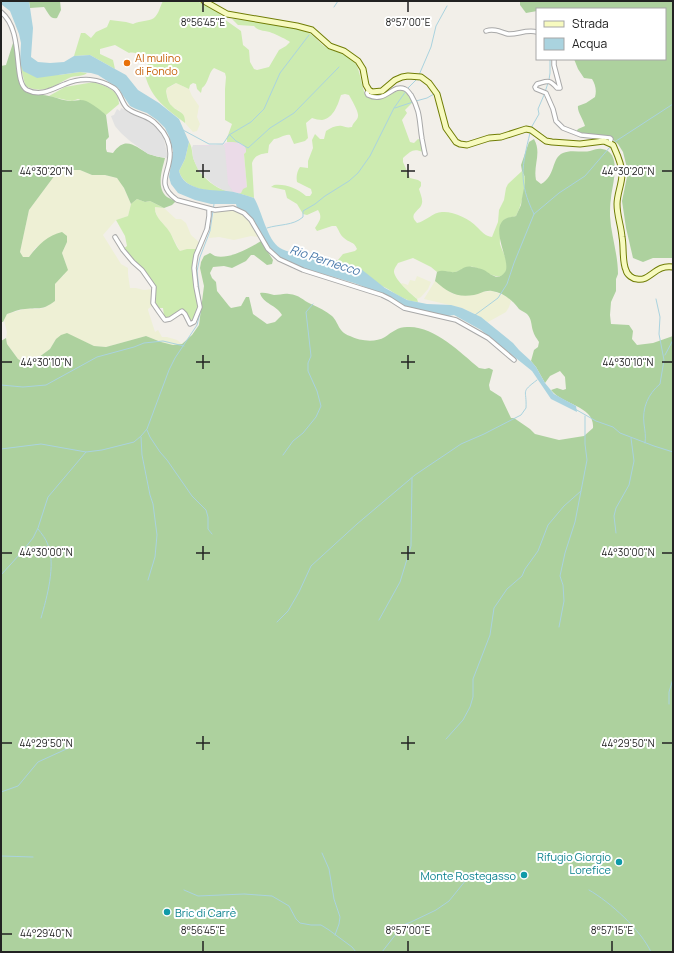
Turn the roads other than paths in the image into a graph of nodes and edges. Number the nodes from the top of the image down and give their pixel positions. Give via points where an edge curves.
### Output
1 (204, 1) edge
2 (1, 12) edge
3 (486, 31) dead end
4 (536, 32) edge
5 (554, 60) edge
6 (369, 90) junction
7 (610, 143) junction
8 (425, 154) dead end
9 (212, 209) junction
10 (115, 237) dead end
11 (673, 267) edge
12 (514, 360) dead end

1 - 6 main road via 232,15 312,30 330,46 344,51 358,61
2 - 9 street via 10,21 13,30 23,87 34,92 47,92 71,82 88,79 114,88 126,107 149,118 164,133 170,153 165,182 169,193 177,200
3 - 4 street via 511,34
5 - 7 street via 560,88 549,81 537,84 535,88 546,93 556,121 563,128 581,135 610,138
6 - 7 main road via 382,91 402,77 421,77 437,94 446,128 460,144 467,145 526,129 552,142
6 - 8 street via 368,95 378,98 398,88 408,90 416,103 420,117
7 - 11 main road via 621,166 617,215 626,270 636,279 644,279 665,266
9 - 10 street via 196,255 194,268 200,307 194,322 190,324 182,311 170,319 164,319 154,306 154,287 142,270 122,250
9 - 12 street via 233,208 244,213 271,253 292,265 382,295 404,308 456,320 488,338

